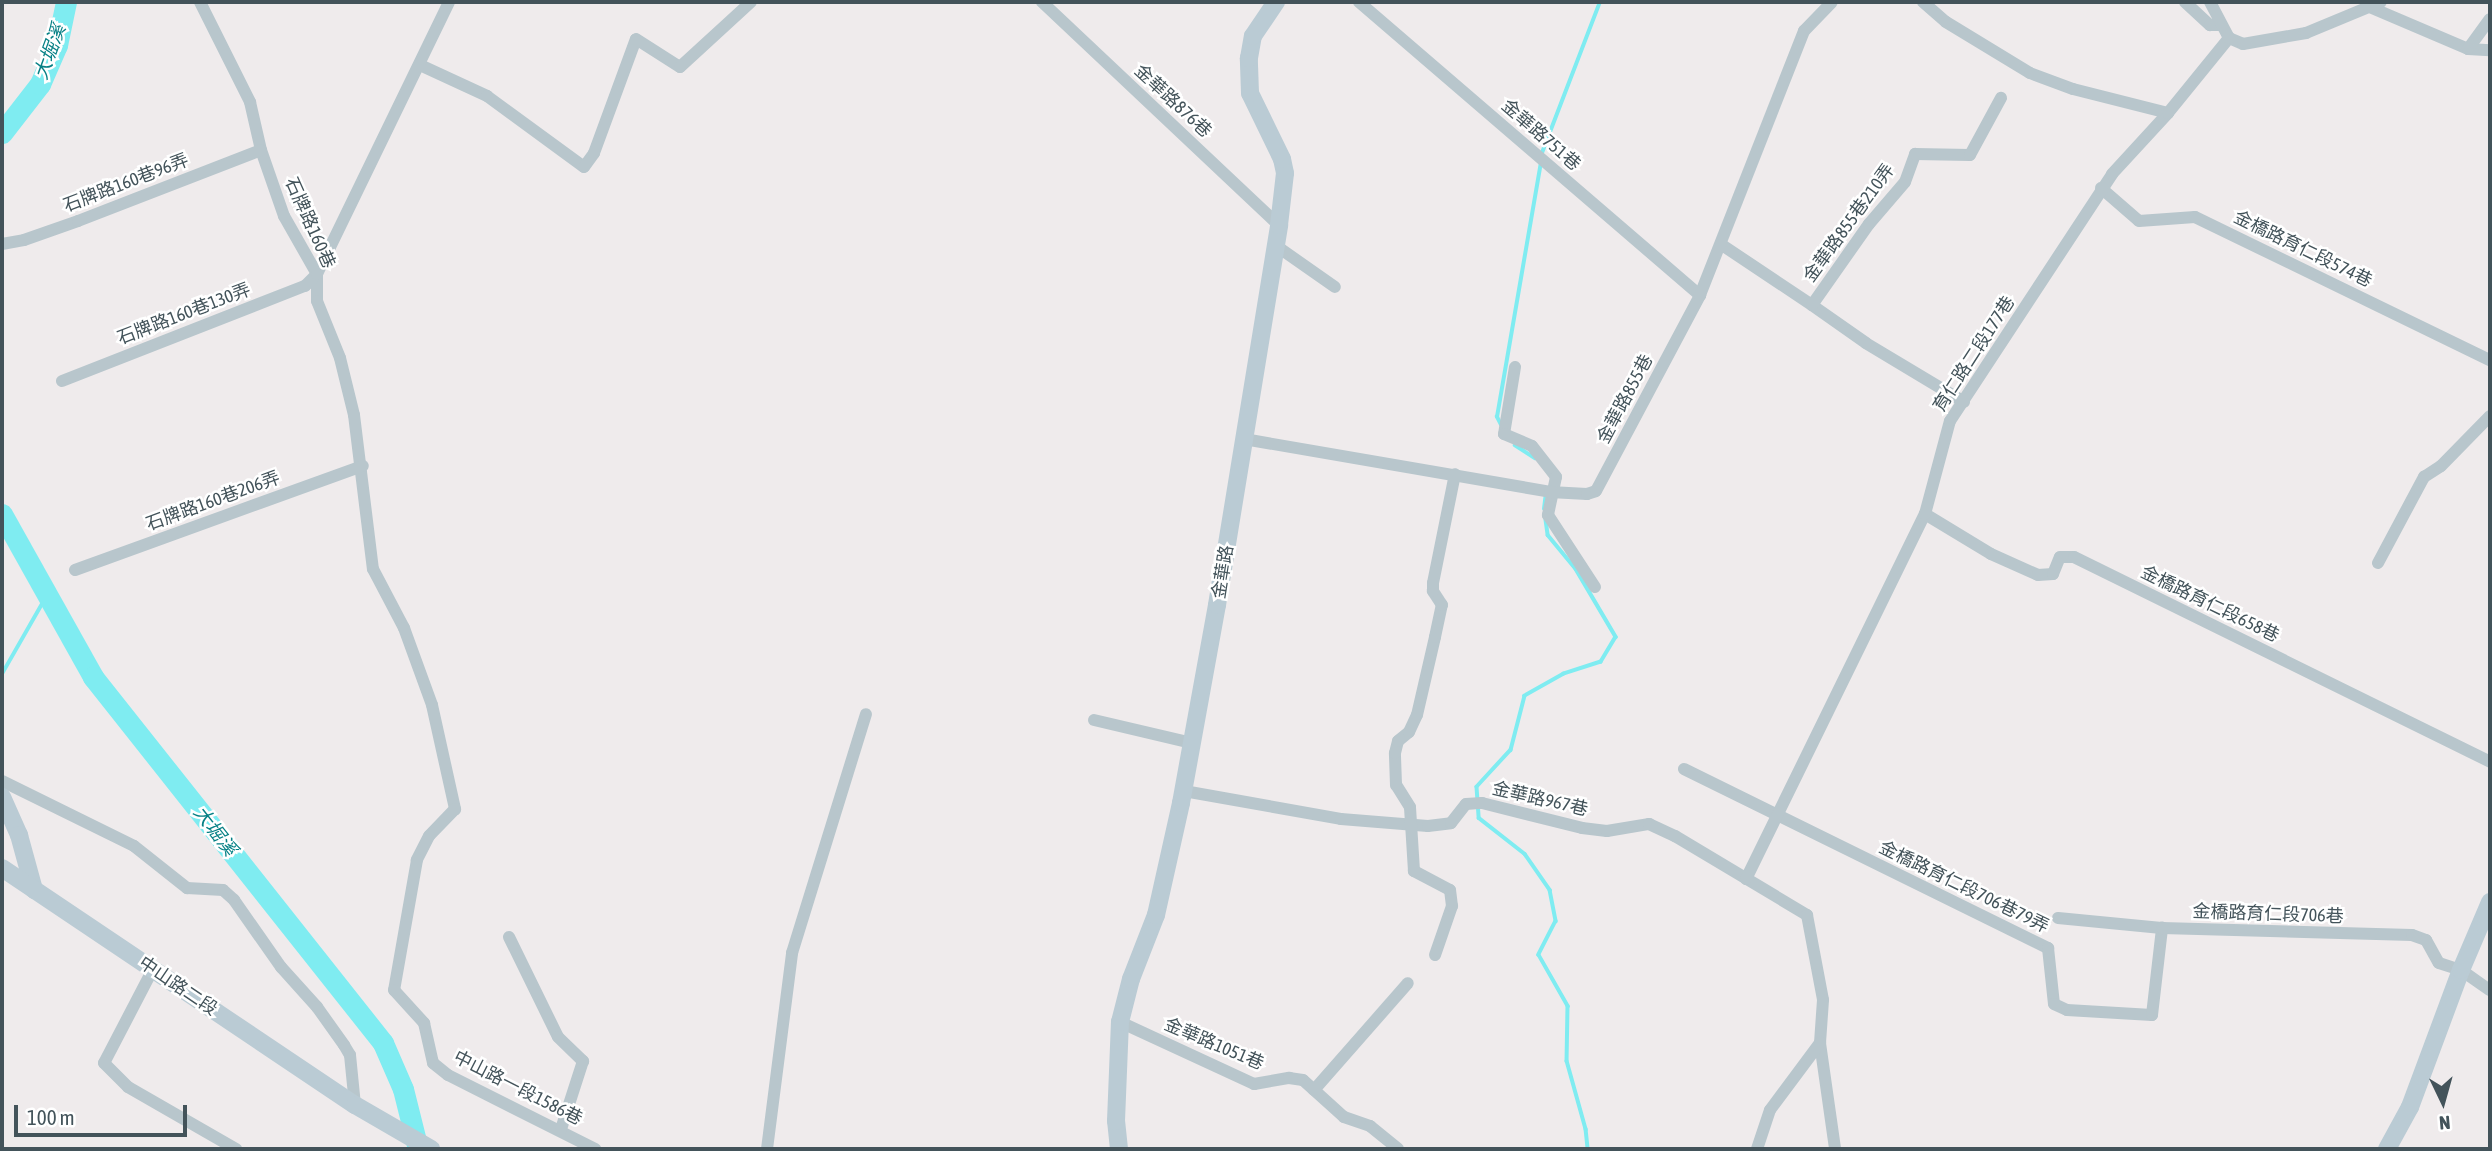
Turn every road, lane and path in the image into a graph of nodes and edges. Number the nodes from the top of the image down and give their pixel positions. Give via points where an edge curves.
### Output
1 (200, 2) edge
2 (449, 2) edge
3 (751, 2) edge
4 (1042, 2) edge
5 (1276, 2) edge
6 (1359, 2) edge
7 (1832, 2) edge
8 (1923, 2) edge
9 (2185, 2) edge
10 (2210, 2) edge
11 (2376, 5) edge
12 (2490, 19) edge
13 (2220, 25) junction
14 (2229, 38) junction
15 (2468, 49) junction
16 (2490, 50) edge
17 (420, 65) junction
18 (2001, 98) dead end
19 (2168, 113) junction
20 (261, 150) junction
21 (2101, 188) junction
22 (1279, 225) junction
23 (2, 244) edge
24 (1275, 244) junction
25 (1722, 245) junction
26 (317, 274) junction
27 (1335, 287) dead end
28 (1700, 295) junction
29 (1812, 305) junction
30 (2490, 360) edge
31 (1515, 367) dead end
32 (62, 381) dead end
33 (1964, 402) junction
34 (2490, 416) edge
35 (1244, 439) junction
36 (362, 466) junction
37 (1455, 474) junction
38 (1548, 491) junction
39 (1925, 514) junction
40 (2378, 563) dead end
41 (75, 570) dead end
42 (1595, 587) dead end
43 (866, 714) dead end
44 (1094, 720) dead end
45 (1192, 743) junction
46 (2490, 762) edge
47 (1684, 769) dead end
48 (2, 781) edge
49 (1184, 791) junction
50 (2, 797) edge
51 (1777, 814) junction
52 (1412, 823) junction
53 (2, 867) edge
54 (1746, 879) junction
55 (34, 890) junction
56 (2490, 902) edge
57 (2058, 918) dead end
58 (2162, 928) junction
59 (509, 937) dead end
60 (1435, 955) dead end
61 (152, 969) junction
62 (2461, 970) junction
63 (1408, 983) dead end
64 (2490, 990) edge
65 (1120, 1022) junction
66 (1820, 1042) junction
67 (1314, 1090) junction
68 (355, 1105) junction
69 (561, 1129) junction
70 (236, 1149) edge
71 (431, 1149) edge
72 (595, 1149) edge
73 (767, 1149) edge
74 (1119, 1149) edge
75 (1398, 1149) edge
76 (1757, 1149) edge
77 (1836, 1149) edge
78 (2386, 1149) edge

1 - 20 street, 石牌路160巷 via 250,102
2 - 17 street
3 - 17 street via 680,67 636,40 594,153 584,167 487,96
4 - 22 street, 金華路876巷
5 - 22 street, 金華路 via 1253,36 1249,58 1250,93 1283,166
6 - 28 street, 金華路751巷
7 - 25 street, 金華路855巷 via 1804,31
8 - 19 street via 1946,22 2030,73
9 - 13 street via 2210,25
10 - 13 street
11 - 14 street via 2306,33 2243,44
11 - 15 street
12 - 15 street
13 - 14 street
14 - 19 street, 育仁路二段177巷
15 - 16 street
17 - 26 street
18 - 29 street, 金華路855巷210弄 via 1970,155 1915,154 1905,182
19 - 21 street, 育仁路二段177巷
20 - 23 street, 石牌路160巷96弄 via 78,221
20 - 26 street, 石牌路160巷 via 285,216
21 - 30 street, 金橋路育仁段574巷 via 2139,221 2194,217
21 - 33 street, 育仁路二段177巷
22 - 24 street, 金華路
24 - 27 street
24 - 35 street, 金華路
25 - 28 street, 金華路855巷
25 - 29 street, 金華路855巷210弄
26 - 32 street, 石牌路160巷130弄 via 304,286
26 - 36 street, 石牌路160巷 via 317,302 340,358
28 - 38 street, 金華路855巷 via 1596,491
29 - 33 street, 金華路855巷210弄
31 - 38 street via 1504,434 1532,446 1556,477
33 - 39 street, 育仁路二段177巷 via 1950,421
34 - 40 street via 2424,477
35 - 37 street, 金華路855巷
35 - 45 street, 金華路
36 - 41 street, 石牌路160巷206弄
36 - 69 street, 中山路一段1586巷 via 373,569 404,628 432,705 455,809 429,836 416,860 394,990 424,1023 433,1063 448,1075
37 - 38 street, 金華路855巷
37 - 52 street via 1433,583 1442,605 1417,715 1395,753 1396,785 1410,807
38 - 42 street via 1548,515
39 - 46 street, 金橋路育仁段658巷 via 1991,554 2038,575 2053,574 2060,557 2074,557
39 - 51 street, 育仁路二段177巷
43 - 73 street via 792,953
44 - 45 street
45 - 49 street, 金華路
47 - 51 street, 金橋路育仁段706巷79弄
48 - 68 street via 134,846 187,888 222,890 234,900 350,1055
49 - 52 street, 金華路967巷 via 1341,818
49 - 65 street, 金華路 via 1156,915
50 - 55 street via 19,835
51 - 54 street, 育仁路二段177巷
51 - 58 street, 金橋路育仁段706巷79弄 via 2049,948 2054,1004 2067,1010 2152,1015
52 - 54 street, 金華路967巷 via 1451,823 1466,804 1482,803 1590,829 1648,824
52 - 60 street via 1414,871 1450,890 1452,906
53 - 55 street, 中山路二段
54 - 66 street, 金華路967巷 via 1807,915 1823,1000
55 - 61 street, 中山路二段
56 - 62 street
57 - 58 street, 金橋路育仁段706巷
58 - 62 street, 金橋路育仁段706巷 via 2412,935 2426,940 2439,963
59 - 69 street via 558,1037 583,1061
61 - 68 street, 中山路二段
61 - 70 street via 104,1063 128,1087
62 - 64 street, 金橋路育仁段706巷
62 - 78 street via 2410,1107
63 - 67 street
65 - 67 street, 金華路1051巷 via 1254,1084 1289,1078 1303,1080
65 - 74 street, 金華路
66 - 76 street via 1770,1110
66 - 77 street, 金華路967巷
67 - 75 street, 金華路1051巷 via 1345,1117 1370,1126
68 - 71 street, 中山路二段
69 - 72 street, 中山路一段1586巷

